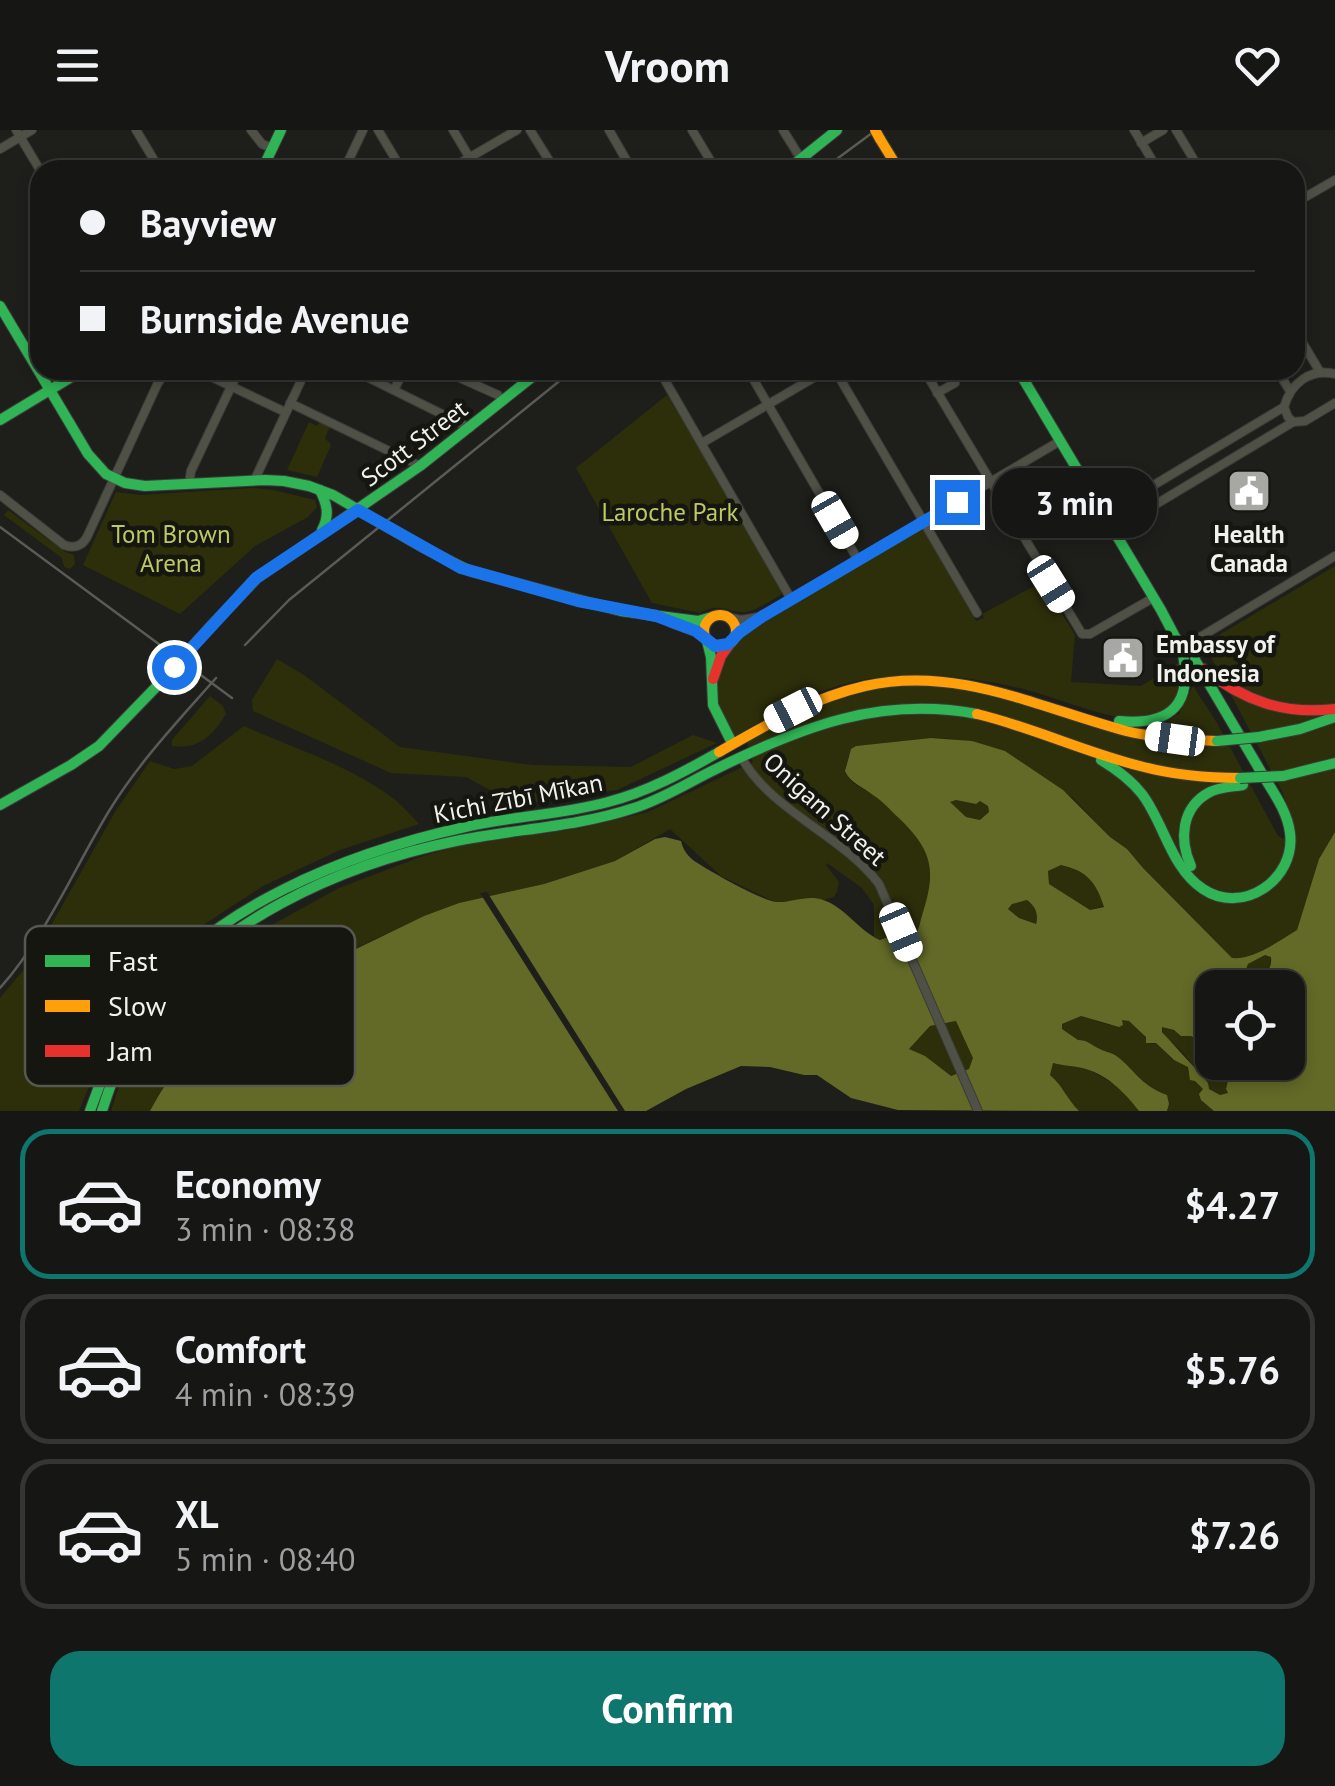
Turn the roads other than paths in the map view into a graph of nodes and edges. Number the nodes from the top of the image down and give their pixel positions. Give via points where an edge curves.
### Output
1 (32, 130) edge
2 (136, 130) edge
3 (252, 130) edge
4 (281, 130) edge
5 (363, 130) edge
6 (378, 130) edge
7 (453, 130) edge
8 (516, 130) edge
9 (530, 130) edge
10 (609, 130) edge
11 (692, 130) edge
12 (783, 130) edge
13 (838, 130) edge
14 (1134, 130) edge
15 (1163, 130) edge
16 (1176, 130) edge
17 (18, 134) edge
18 (878, 134) edge
19 (1142, 143) junction
20 (272, 148) junction
21 (0, 149) edge
22 (469, 157) junction
23 (801, 159) joint
24 (34, 160) edge
25 (154, 160) edge
26 (267, 160) edge
27 (349, 160) edge
28 (396, 160) edge
29 (464, 160) edge
30 (471, 160) edge
31 (549, 160) edge
32 (626, 160) edge
33 (710, 160) edge
34 (893, 160) edge
35 (1152, 160) edge
36 (1194, 160) edge
37 (1335, 180) edge
38 (1305, 198) edge
39 (0, 306) edge
40 (1305, 347) edge
41 (30, 356) edge
42 (1320, 372) junction
43 (1335, 374) edge
44 (1305, 378) edge
45 (44, 380) edge
46 (67, 380) edge
47 (160, 380) edge
48 (218, 380) edge
49 (234, 380) edge
50 (301, 380) edge
51 (374, 380) edge
52 (399, 380) edge
53 (464, 380) edge
54 (521, 380) edge
55 (666, 380) edge
56 (754, 380) edge
57 (810, 380) edge
58 (842, 380) edge
59 (930, 380) edge
60 (1024, 380) edge
61 (1284, 380) edge
62 (1302, 380) edge
63 (955, 383) dead end
64 (231, 386) junction
65 (50, 390) junction
66 (394, 390) junction
67 (1290, 391) junction
68 (937, 393) junction
69 (502, 401) junction
70 (290, 403) junction
71 (1335, 403) edge
72 (768, 405) junction
73 (1284, 406) junction
74 (285, 412) junction
75 (0, 420) edge
76 (1293, 422) junction
77 (470, 428) junction
78 (1060, 442) junction
79 (702, 443) junction
80 (420, 466) junction
81 (113, 478) junction
82 (255, 479) junction
83 (990, 483) junction
84 (189, 484) junction
85 (319, 490) junction
86 (0, 495) edge
87 (358, 510) junction
88 (1104, 515) junction
89 (924, 522) junction
90 (1113, 530) junction
91 (315, 538) junction
92 (1335, 556) edge
93 (858, 560) junction
94 (1154, 598) junction
95 (791, 599) junction
96 (977, 613) dead end
97 (656, 616) junction
98 (763, 616) junction
99 (712, 617) junction
100 (727, 617) junction
101 (706, 639) junction
102 (732, 641) junction
103 (1184, 648) junction
104 (1195, 660) junction
105 (711, 685) junction
106 (1027, 698) junction
107 (1335, 709) edge
108 (1335, 717) edge
109 (1028, 727) junction
110 (732, 743) junction
111 (740, 757) junction
112 (1335, 763) edge
113 (1242, 782) junction
114 (0, 805) edge
115 (472, 831) junction
116 (422, 843) junction
117 (226, 926) edge
118 (248, 926) edge
119 (99, 1086) edge
120 (111, 1086) edge
121 (90, 1111) edge
122 (102, 1111) edge
123 (978, 1111) edge

1 - 17 street
2 - 25 street
3 - 20 street
4 - 20 main road
5 - 27 street
6 - 28 street
7 - 22 street
8 - 22 street
9 - 31 street
10 - 32 street
11 - 33 street
12 - 23 street
13 - 23 main road
14 - 19 street
15 - 19 street
16 - 36 street
17 - 21 street
17 - 24 street
18 - 34 main road
19 - 35 street
20 - 26 main road
22 - 29 street
22 - 30 street
37 - 38 street
39 - 41 main road
40 - 42 street
42 - 43 street
42 - 44 street
45 - 65 main road
46 - 65 main road
47 - 81 street
48 - 64 street
49 - 64 street
50 - 70 street
51 - 66 street
52 - 66 street
53 - 69 street
54 - 69 main road, Scott Street
55 - 79 street
56 - 72 street
57 - 72 street
58 - 89 street
59 - 68 street
60 - 78 main road
61 - 67 street
62 - 67 street
63 - 68 street
64 - 74 street
64 - 84 street
65 - 75 main road
65 - 81 main road via 92,459
66 - 77 street
67 - 73 street
68 - 83 street
69 - 77 main road, Scott Street
70 - 74 street
70 - 80 street
71 - 76 street
72 - 79 street
72 - 93 street
73 - 76 street
73 - 88 street
74 - 82 street
76 - 90 street
77 - 80 main road, Scott Street
78 - 83 street
78 - 88 main road
79 - 95 street
80 - 87 main road, Scott Street
81 - 84 main road via 137,486
81 - 86 street via 87,537 74,547
82 - 84 main road
82 - 85 main road
83 - 89 street
83 - 94 street via 1084,635
85 - 87 main road
85 - 91 main road via 329,515
87 - 91 main road, Scott Street
87 - 97 main road via 470,571
88 - 90 main road
89 - 93 street
89 - 96 street
90 - 94 main road
91 - 114 main road, Scott Street, bridge via 256,578 99,746
92 - 103 street
93 - 95 street
94 - 103 main road
95 - 98 street
97 - 99 main road
97 - 101 main road
98 - 100 street
98 - 102 street
99 - 100 main road
99 - 101 main road
100 - 102 main road via 735,626
101 - 102 main road via 718,647
101 - 105 main road
102 - 105 main road
103 - 104 main road
103 - 106 main road via 1186,691 1172,712 1154,721 1122,722
103 - 113 main road via 1284,832 1271,874 1254,886 1225,890 1192,868 1183,832 1206,795
104 - 107 main road via 1260,704
104 - 109 main road via 1290,826 1285,866 1252,896 1224,898 1197,886 1134,784 1106,762
105 - 110 main road via 714,709
106 - 108 main road, Kichi Zībī Mīkan, bridge via 1175,739 1259,737
106 - 110 main road, Kichi Zībī Mīkan via 954,681 875,683 812,700
109 - 111 main road, Kichi Zībī Mīkan via 950,710 875,711 808,727
109 - 113 main road, Kichi Zībī Mīkan via 1145,768
110 - 111 main road
110 - 115 main road, Kichi Zībī Mīkan via 617,800
111 - 115 main road, Kichi Zībī Mīkan via 630,809
111 - 123 street, Onigam Street via 758,782 879,884
112 - 113 main road, Kichi Zībī Mīkan, bridge
115 - 116 main road, Kichi Zībī Mīkan
116 - 117 main road, Kichi Zībī Mīkan via 363,856 312,877
116 - 118 main road, Kichi Zībī Mīkan
119 - 121 main road, Kichi Zībī Mīkan
120 - 122 main road, Kichi Zībī Mīkan

